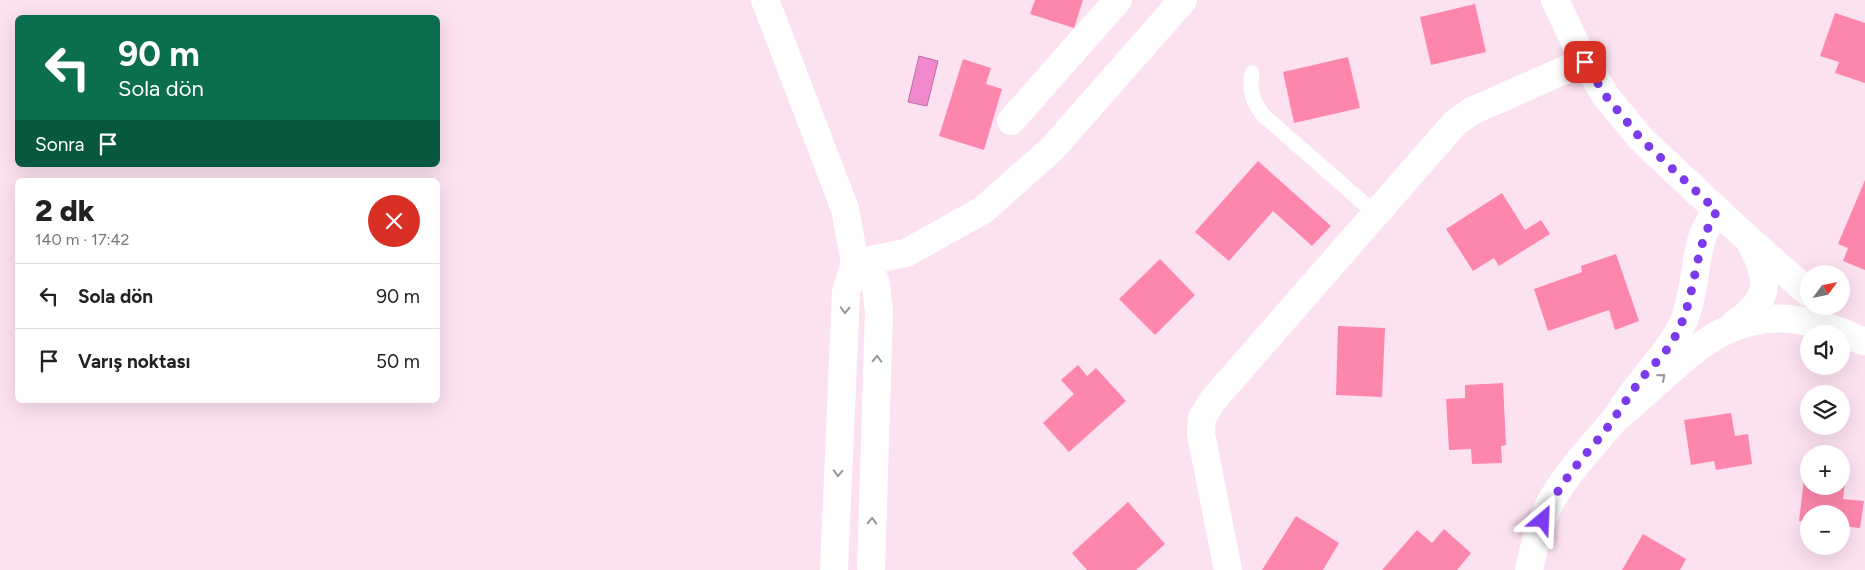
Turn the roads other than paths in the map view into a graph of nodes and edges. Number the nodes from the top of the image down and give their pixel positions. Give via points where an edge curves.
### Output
1 (765, 0) edge
2 (1118, 0) edge
3 (1182, 0) edge
4 (1555, 0) edge
5 (1585, 62) junction
6 (1252, 72) dead end
7 (1011, 121) dead end
8 (1717, 211) junction
9 (1375, 213) junction
10 (1749, 240) junction
11 (855, 263) junction
12 (1800, 285) edge
13 (1834, 315) edge
14 (1727, 328) junction
15 (1864, 342) edge
16 (1617, 417) junction
17 (834, 570) edge
18 (871, 570) edge
19 (1228, 570) edge
20 (1529, 570) edge

1 - 11 street via 845,209
2 - 7 street
3 - 11 street via 1052,148 983,210 906,253
4 - 5 street
5 - 8 street via 1605,95 1641,139
5 - 9 street via 1472,111 1455,123
6 - 9 lane via 1251,95 1256,106
8 - 10 street
8 - 16 street via 1702,239 1694,288 1684,320 1670,346 1626,399
9 - 19 street via 1213,400 1202,418 1201,434
10 - 12 street
10 - 14 street via 1760,259 1763,296 1756,308
11 -> 17 street via 846,292
18 -> 11 street via 879,311 875,280
13 - 15 street
14 - 15 street via 1766,319 1808,321
16 -> 14 street via 1680,361
16 - 20 street via 1550,504 1537,536

